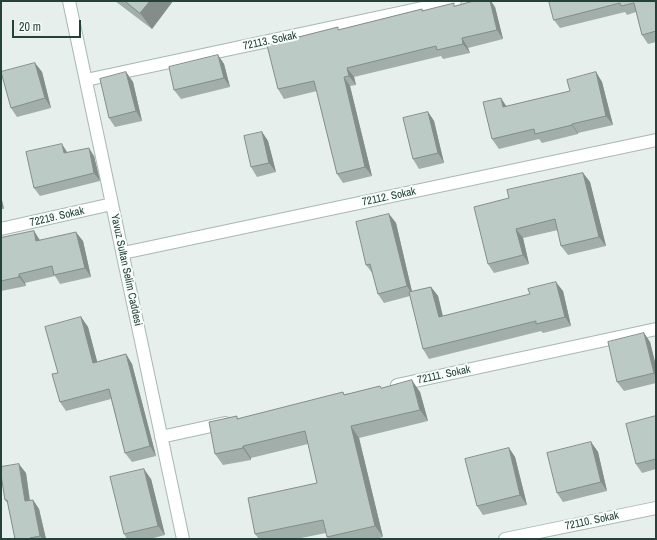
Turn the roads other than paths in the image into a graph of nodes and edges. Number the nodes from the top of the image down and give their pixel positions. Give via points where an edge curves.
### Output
1 (70, 1) edge
2 (454, 1) edge
3 (86, 80) junction
4 (656, 140) edge
5 (112, 204) junction
6 (1, 229) edge
7 (123, 253) junction
8 (656, 329) edge
9 (385, 388) edge
10 (238, 420) edge
11 (161, 436) junction
12 (656, 508) edge
13 (183, 539) edge
14 (505, 539) edge

1 - 3 street, Yavuz Sultan Selim Caddesi
2 - 3 street, 72113. Sokak
3 - 5 street, Yavuz Sultan Selim Caddesi
4 - 7 street, 72112. Sokak
5 - 6 street, 72219. Sokak
5 - 7 street, Yavuz Sultan Selim Caddesi
7 - 11 street, Yavuz Sultan Selim Caddesi
8 - 9 street, 72111. Sokak
10 - 11 street
11 - 13 street, Yavuz Sultan Selim Caddesi
12 - 14 street, 72110. Sokak

